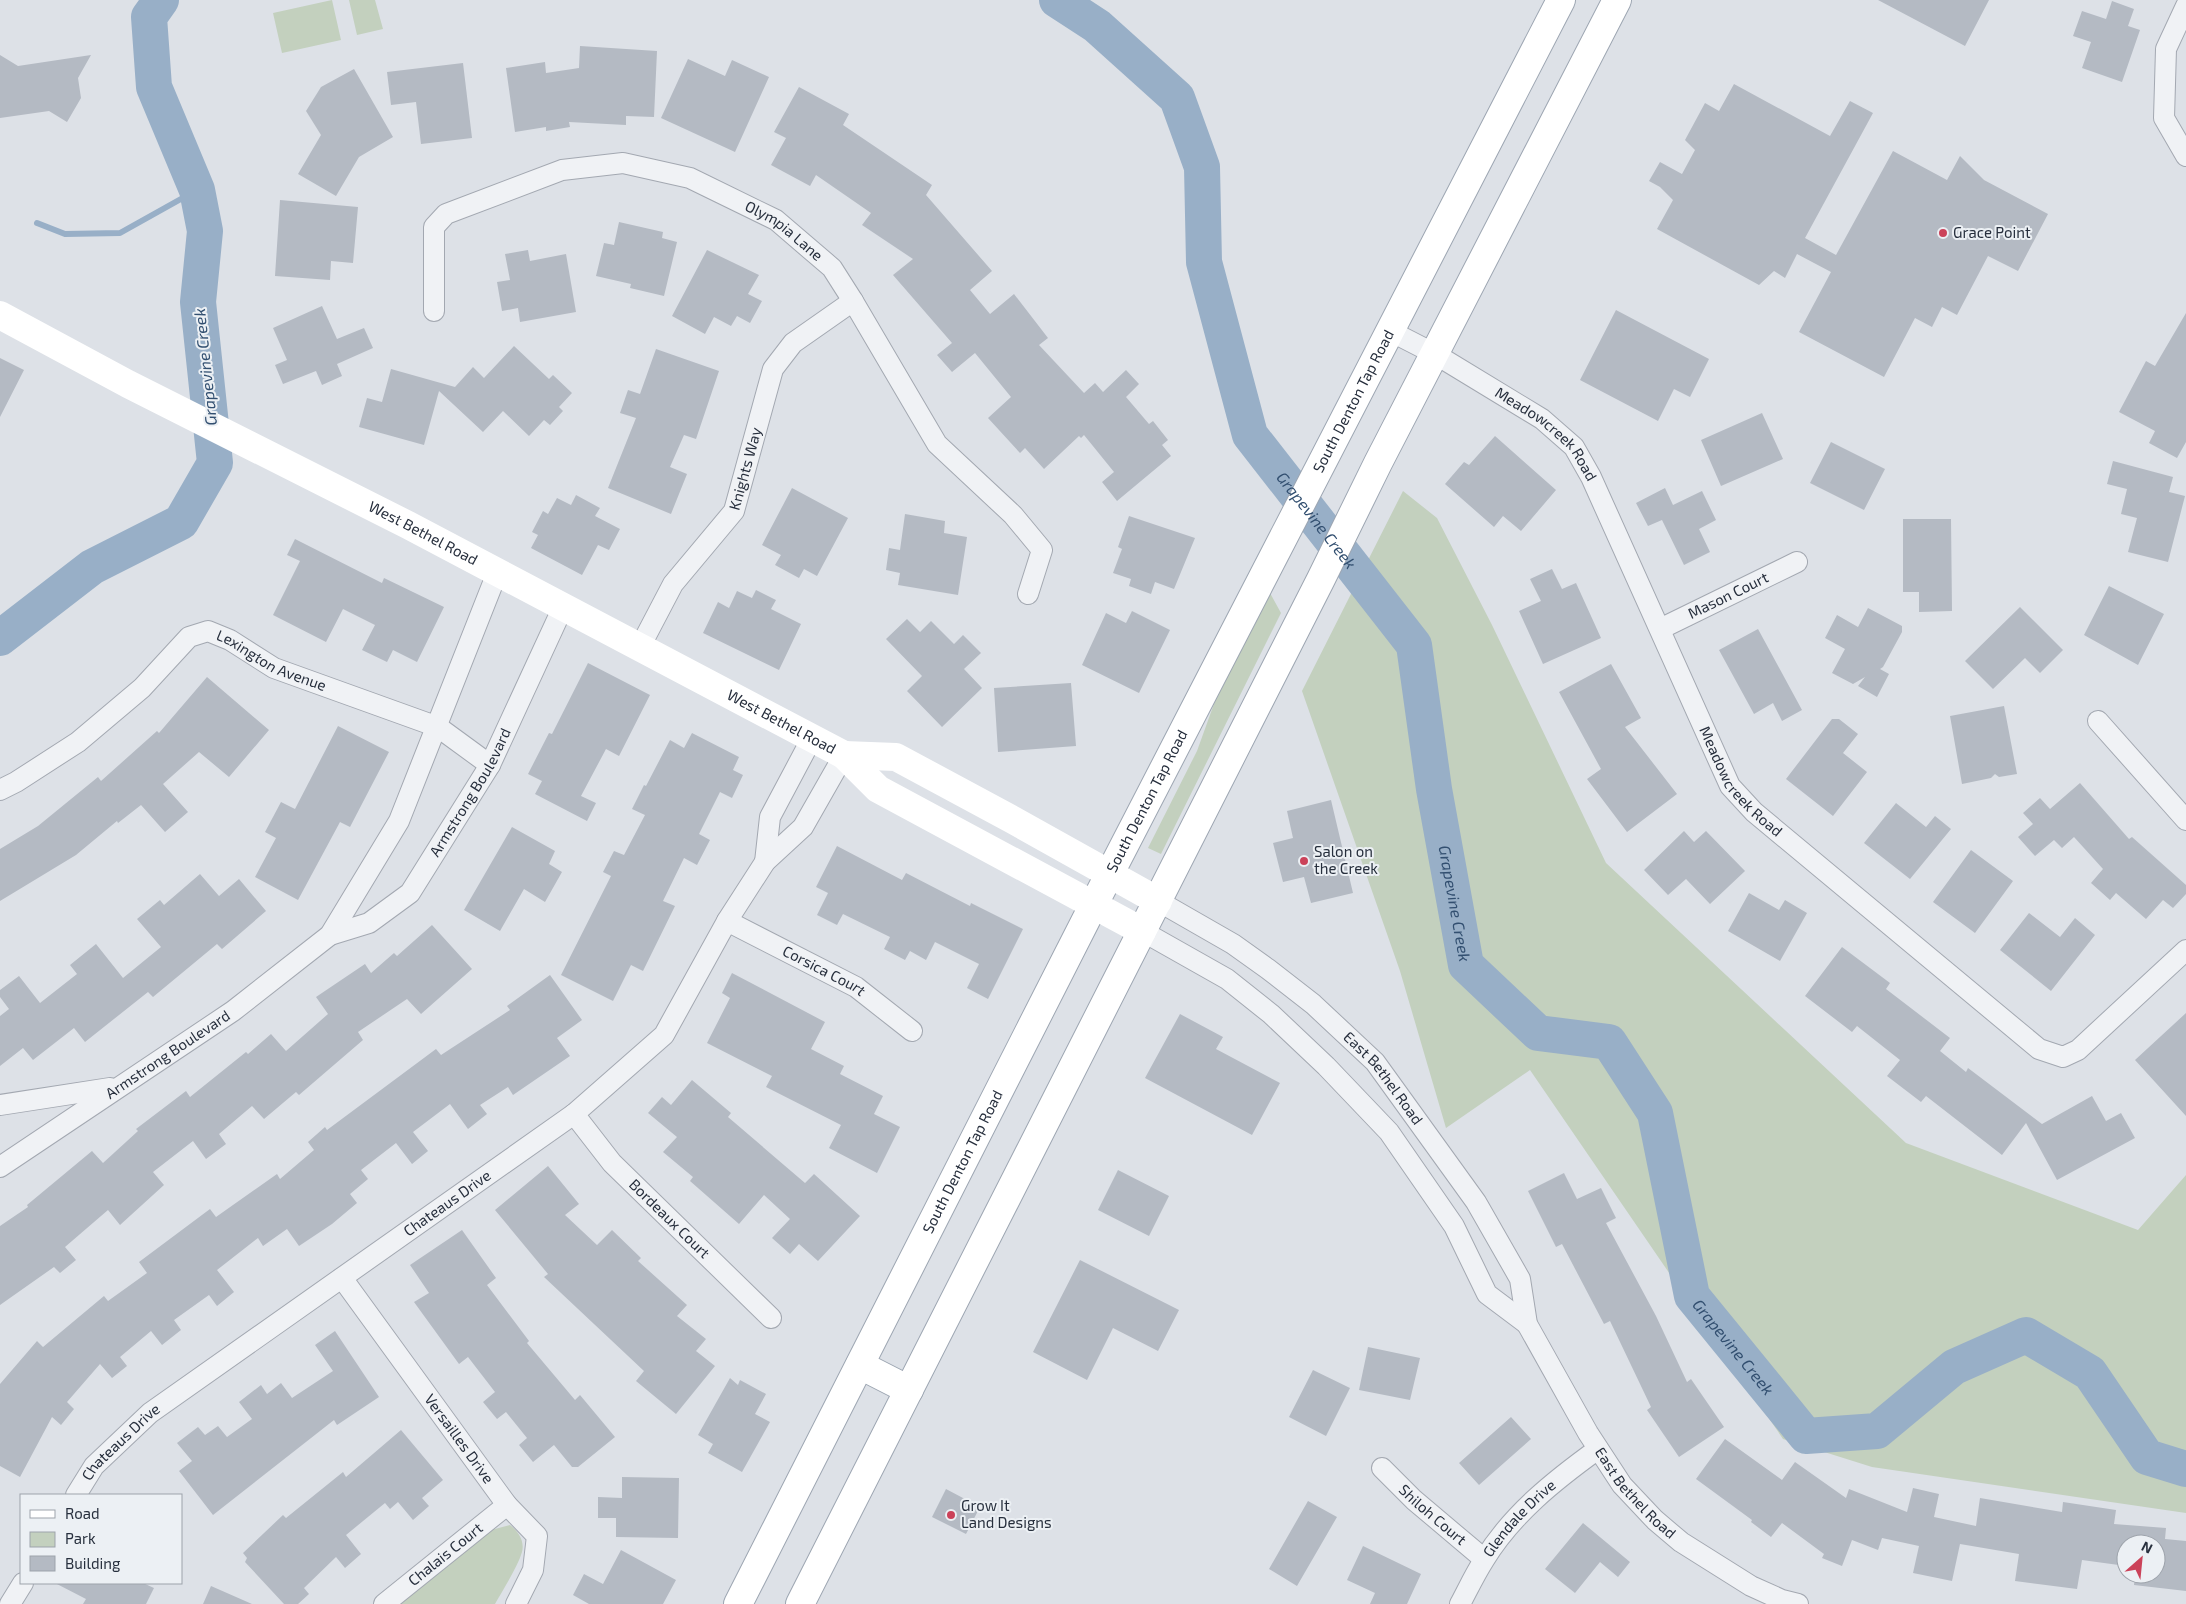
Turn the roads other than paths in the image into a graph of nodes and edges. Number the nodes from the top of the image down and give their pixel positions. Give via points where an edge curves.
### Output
1 (1561, 0) edge
2 (1617, 0) edge
3 (2186, 6) edge
4 (2186, 156) edge
5 (853, 301) junction
6 (434, 310) dead end
7 (0, 315) edge
8 (1390, 331) junction
9 (1435, 354) junction
10 (1797, 562) dead end
11 (497, 573) junction
12 (1028, 594) dead end
13 (563, 607) junction
14 (1660, 629) junction
15 (640, 647) junction
16 (2098, 721) dead end
17 (438, 727) junction
18 (812, 738) junction
19 (844, 755) junction
20 (490, 764) junction
21 (0, 790) edge
22 (2186, 820) edge
23 (765, 862) junction
24 (1109, 875) junction
25 (1158, 901) junction
26 (1093, 906) junction
27 (727, 921) junction
28 (1142, 931) junction
29 (330, 934) junction
30 (2186, 950) edge
31 (912, 1031) dead end
32 (117, 1087) junction
33 (0, 1105) edge
34 (574, 1114) junction
35 (0, 1167) edge
36 (342, 1278) junction
37 (771, 1318) dead end
38 (1527, 1324) junction
39 (860, 1365) junction
40 (909, 1390) junction
41 (1598, 1448) junction
42 (1382, 1468) dead end
43 (77, 1494) edge
44 (507, 1504) junction
45 (1484, 1559) junction
46 (22, 1584) edge
47 (10, 1604) edge
48 (384, 1604) edge
49 (516, 1604) edge
50 (738, 1604) edge
51 (800, 1604) edge
52 (1460, 1604) edge
53 (1798, 1604) edge

1 - 8 main road, South Denton Tap Road
2 - 9 main road
3 - 4 street via 2166,49 2164,118
5 - 6 street, Olympia Lane via 832,268 776,220 690,178 623,163 562,170 446,214 434,227
5 - 12 street, Olympia Lane via 937,444 1013,515 1042,550
5 - 15 street, Knights Way via 793,343 773,369 734,511 673,584
7 - 11 main road, West Bethel Road
8 - 9 street, Meadowcreek Road
8 - 24 main road, South Denton Tap Road
9 - 14 street, Meadowcreek Road via 1542,419 1574,447 1592,478
9 - 25 main road
10 - 14 street, Mason Court
11 - 13 main road, West Bethel Road
11 - 17 street, Armstrong Boulevard
13 - 15 main road, West Bethel Road
13 - 20 street, Armstrong Boulevard
14 - 30 street, Meadowcreek Road via 1730,786 1754,812 2039,1049 2063,1057 2078,1050
15 - 18 main road, West Bethel Road
16 - 22 street
17 - 20 street, Lexington Avenue
17 - 21 street, Lexington Avenue via 274,668 230,640 208,631 189,637 142,688 78,742
17 - 29 street, Armstrong Boulevard via 399,821
18 - 19 main road, West Bethel Road
18 - 23 street, Chateaus Drive via 770,817
19 - 23 street, Chateaus Drive via 803,828
19 - 24 main road, West Bethel Road via 896,757
19 - 26 main road, West Bethel Road via 878,789
20 - 29 street, Armstrong Boulevard via 410,893 369,923
23 - 27 street, Chateaus Drive
24 - 25 main road, West Bethel Road
24 - 26 main road, South Denton Tap Road
25 - 28 main road
25 - 38 street, East Bethel Road via 1233,944 1268,969 1314,1004 1375,1062 1476,1202 1520,1279
26 - 28 main road, West Bethel Road
26 - 39 main road, South Denton Tap Road
27 - 31 street, Corsica Court via 856,987
27 - 34 street, Chateaus Drive via 664,1035
28 - 38 street, East Bethel Road via 1228,979 1326,1066 1394,1140 1454,1226 1487,1294
28 - 40 main road
29 - 32 street, Armstrong Boulevard via 233,1010
32 - 33 street
32 - 35 street, Armstrong Boulevard
34 - 36 street, Chateaus Drive
34 - 37 street, Bordeaux Court via 612,1163
36 - 43 street, Chateaus Drive via 150,1412 94,1466
36 - 44 street, Versailles Drive
38 - 41 street, East Bethel Road
39 - 40 main road
39 - 50 main road, South Denton Tap Road
40 - 51 main road
41 - 45 street, Glendale Drive via 1534,1499
41 - 53 street, East Bethel Road via 1622,1485 1681,1542 1751,1586
42 - 45 street, Shiloh Court via 1414,1500
44 - 48 street, Chalais Court
44 - 49 street, Versailles Drive via 537,1536 533,1570
45 - 52 street, Glendale Drive
46 - 47 street

